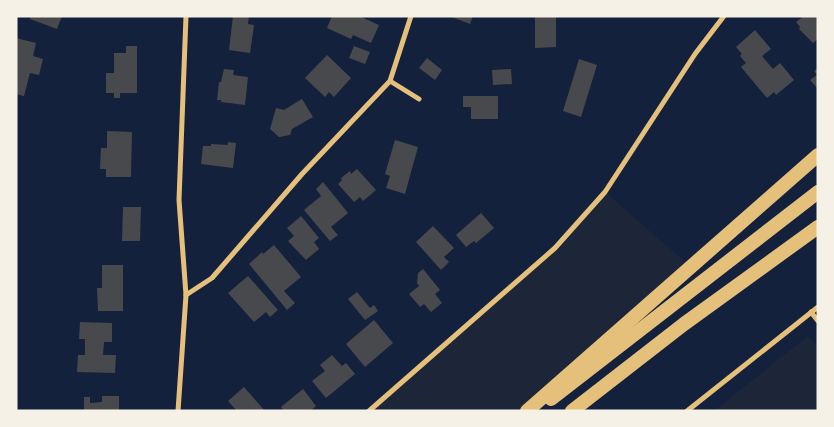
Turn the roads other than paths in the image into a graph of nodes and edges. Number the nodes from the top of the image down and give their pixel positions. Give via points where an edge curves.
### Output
1 (186, 16) edge
2 (411, 16) edge
3 (724, 16) edge
4 (390, 81) junction
5 (420, 99) dead end
6 (818, 155) edge
7 (818, 192) edge
8 (818, 227) edge
9 (186, 295) junction
10 (818, 307) edge
11 (811, 312) junction
12 (818, 321) edge
13 (178, 411) edge
14 (369, 411) edge
15 (527, 411) edge
16 (537, 411) edge
17 (572, 411) edge
18 (687, 411) edge

1 - 9 street via 179,200
2 - 4 street
3 - 14 street via 695,54 605,192 555,248
4 - 5 street
4 - 9 street via 338,134 212,278
6 - 15 highway
7 - 16 highway
8 - 17 highway via 684,324
9 - 13 street
10 - 11 street
11 - 12 street
11 - 18 street

